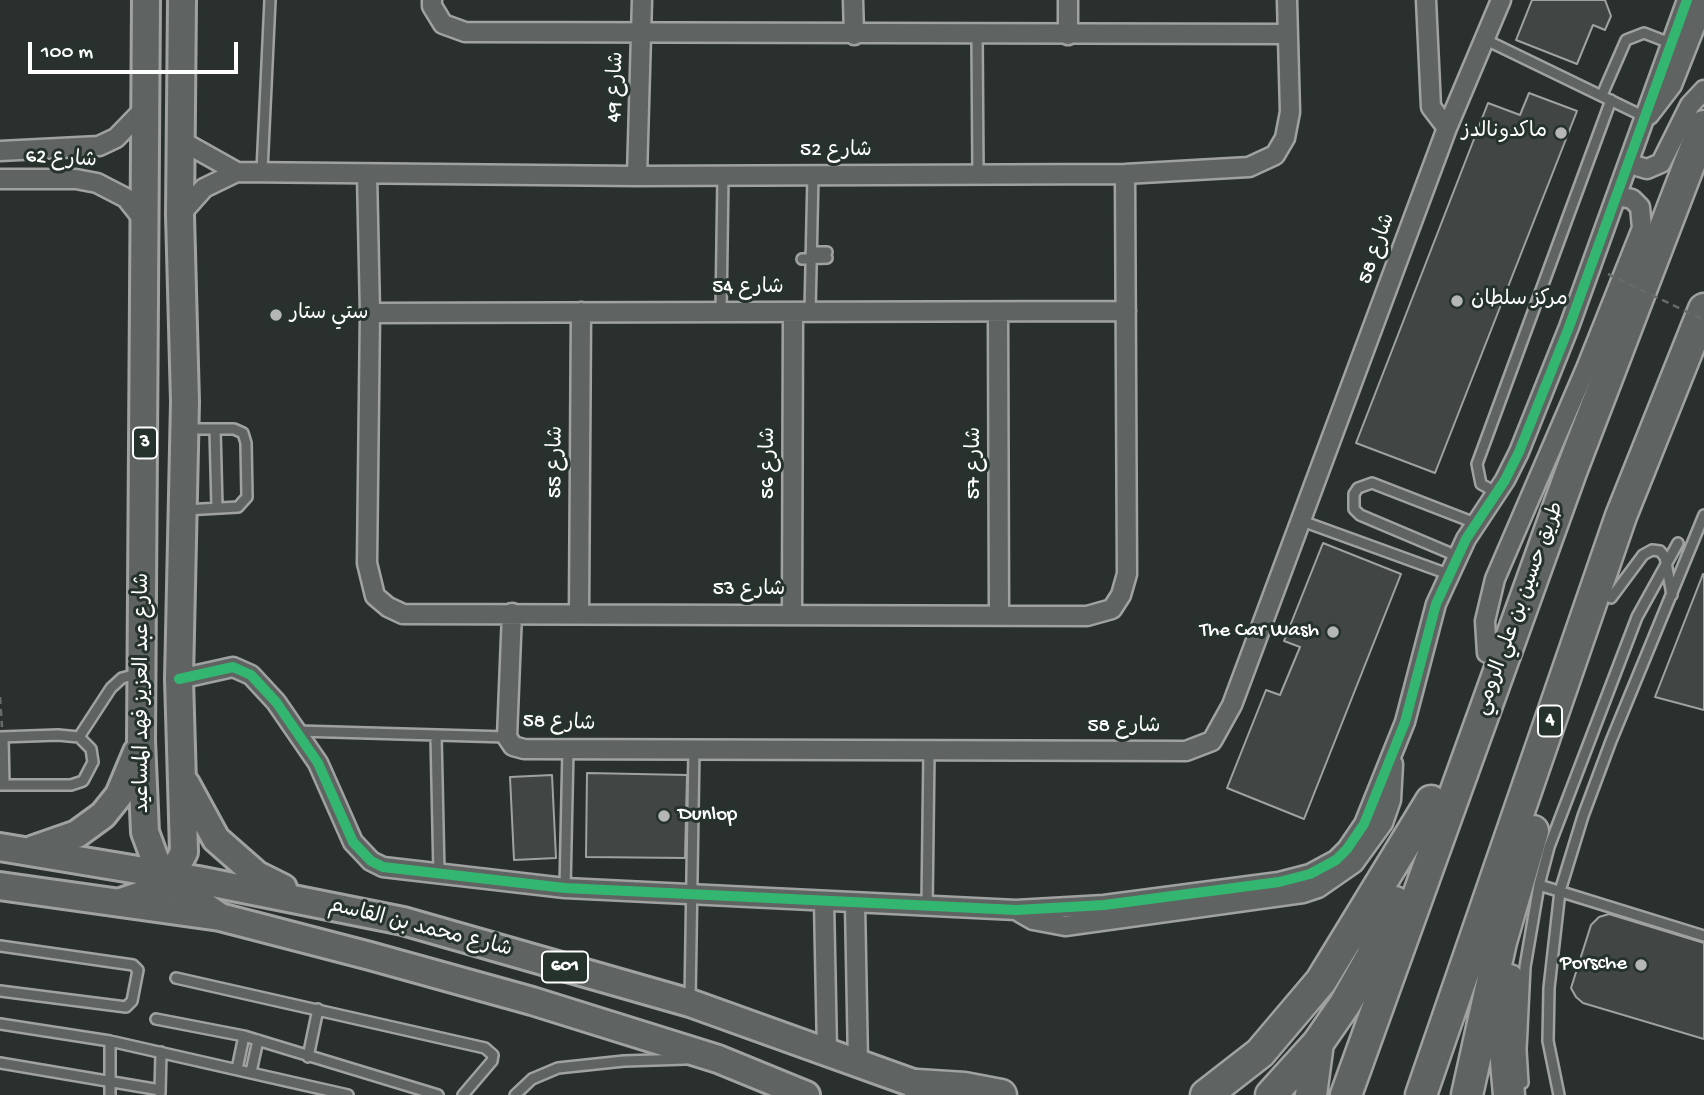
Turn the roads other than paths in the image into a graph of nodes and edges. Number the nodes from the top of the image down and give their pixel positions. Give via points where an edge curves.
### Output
1 (146, 0) edge
2 (182, 0) edge
3 (270, 0) edge
4 (432, 0) edge
5 (642, 0) edge
6 (853, 0) edge
7 (1068, 0) edge
8 (1287, 0) edge
9 (1426, 0) edge
10 (1501, 0) edge
11 (1687, 0) edge
12 (1704, 4) edge
13 (642, 32) junction
14 (1287, 34) junction
15 (854, 35) junction
16 (977, 35) junction
17 (1068, 35) junction
18 (1484, 40) junction
19 (1670, 43) junction
20 (1704, 89) edge
21 (1601, 96) junction
22 (1611, 100) junction
23 (146, 107) junction
24 (1647, 118) junction
25 (1704, 126) edge
26 (1447, 128) junction
27 (180, 140) junction
28 (0, 150) edge
29 (60, 150) junction
30 (1630, 164) junction
31 (262, 171) junction
32 (237, 172) junction
33 (368, 174) junction
34 (978, 174) junction
35 (1125, 174) junction
36 (813, 175) junction
37 (638, 176) junction
38 (723, 176) junction
39 (0, 179) edge
40 (61, 179) junction
41 (1618, 196) junction
42 (180, 215) junction
43 (146, 223) junction
44 (827, 255) dead end
45 (808, 256) junction
46 (1704, 309) edge
47 (1126, 311) junction
48 (581, 312) junction
49 (721, 312) junction
50 (801, 312) junction
51 (998, 312) junction
52 (370, 313) junction
53 (1688, 354) junction
54 (146, 398) junction
55 (185, 402) junction
56 (184, 429) junction
57 (215, 429) junction
58 (1571, 472) junction
59 (1497, 493) junction
60 (217, 508) junction
61 (181, 510) junction
62 (1704, 515) edge
63 (1301, 521) junction
64 (1475, 523) junction
65 (1678, 543) dead end
66 (1457, 556) junction
67 (1667, 563) junction
68 (1448, 574) junction
69 (1672, 595) junction
70 (1611, 598) junction
71 (579, 612) junction
72 (512, 613) junction
73 (792, 614) junction
74 (999, 614) junction
75 (1488, 653) junction
76 (142, 672) junction
77 (179, 679) junction
78 (298, 731) junction
79 (436, 736) junction
80 (2, 737) edge
81 (79, 737) junction
82 (507, 737) junction
83 (141, 740) junction
84 (568, 749) junction
85 (694, 749) junction
86 (929, 751) junction
87 (181, 773) junction
88 (2, 785) edge
89 (1431, 801) junction
90 (1528, 845) junction
91 (0, 847) edge
92 (30, 851) junction
93 (439, 874) junction
94 (172, 875) junction
95 (1539, 885) junction
96 (0, 886) edge
97 (565, 888) junction
98 (1560, 891) junction
99 (691, 894) junction
100 (310, 901) junction
101 (121, 902) junction
102 (824, 902) junction
103 (855, 904) junction
104 (927, 908) junction
105 (220, 917) junction
106 (1704, 936) edge
107 (0, 946) edge
108 (176, 978) dead end
109 (1492, 981) junction
110 (0, 991) edge
111 (690, 1003) junction
112 (318, 1009) junction
113 (156, 1019) dead end
114 (0, 1024) edge
115 (244, 1036) junction
116 (258, 1040) junction
117 (110, 1041) junction
118 (1318, 1044) junction
119 (827, 1051) junction
120 (161, 1052) junction
121 (308, 1057) junction
122 (718, 1059) junction
123 (0, 1063) edge
124 (858, 1063) junction
125 (237, 1069) junction
126 (251, 1072) junction
127 (110, 1083) junction
128 (917, 1084) junction
129 (160, 1092) edge
130 (1421, 1093) edge
131 (110, 1095) edge
132 (348, 1095) edge
133 (438, 1095) edge
134 (463, 1095) edge
135 (515, 1095) edge
136 (806, 1095) edge
137 (947, 1095) edge
138 (1001, 1095) edge
139 (1206, 1095) edge
140 (1271, 1095) edge
141 (1311, 1095) edge
142 (1346, 1095) edge
143 (1467, 1095) edge
144 (1483, 1095) edge
145 (1509, 1095) edge
146 (1524, 1095) edge
147 (1559, 1095) edge

1 - 23 main road, شارع عبد العزيز فهد المساعيد / 3
2 - 27 main road, شارع عبد العزيز فهد المساعيد / 3
3 - 31 lane
4 - 13 street via 443,24 466,32
5 - 13 street, شارع 49
6 - 15 street
7 - 17 street
8 - 14 street, شارع 52
9 - 26 street via 1432,107
10 - 18 street, شارع 58
11 - 19 street
12 - 24 street via 1672,85
13 - 15 street
13 - 37 street, شارع 49
14 - 17 street
14 - 35 street, شارع 52 via 1290,112 1285,138 1275,155 1249,167
15 - 16 street
16 - 17 street
16 - 34 lane
18 - 21 lane
18 - 26 street, شارع 58
19 - 21 lane via 1644,33 1631,36 1622,45
19 - 24 street
20 - 30 street via 1690,105 1661,163 1647,169
21 - 22 lane
22 - 24 lane
22 - 59 lane via 1477,464 1481,484
23 - 29 street, شارع 62 via 116,138 78,150
23 - 43 main road, شارع عبد العزيز فهد المساعيد / 3
24 - 30 street
25 - 58 highway, طريق حسين بن علي الرومي
26 - 63 street, شارع 58
27 - 32 street
27 - 42 main road, شارع عبد العزيز فهد المساعيد / 3
28 - 29 street, شارع 62
29 - 40 street via 68,164
30 - 41 street
31 - 32 street, شارع 52
31 - 33 street, شارع 52
32 - 42 street, شارع 52 via 204,188
33 - 37 street, شارع 52
33 - 52 street, شارع 53
34 - 35 street, شارع 52
34 - 36 street, شارع 52
35 - 47 street, شارع 53
36 - 38 street, شارع 52
36 - 45 lane
37 - 38 street, شارع 52
38 - 49 lane
39 - 40 street, شارع 62
40 - 43 street, شارع 62 via 112,188
41 - 59 street via 1524,440
41 - 75 street via 1632,199 1640,207 1642,228 1490,592 1485,621
42 - 55 main road, شارع عبد العزيز فهد المساعيد / 3
43 - 54 main road, شارع عبد العزيز فهد المساعيد / 3
44 - 45 lane
45 - 50 lane
46 - 53 highway, 4
47 - 51 street, شارع 54
47 - 74 street, شارع 53 via 1127,574 1121,595 1112,609 1087,616
48 - 49 street, شارع 54
48 - 52 street, شارع 54
48 - 71 street, شارع 55
49 - 50 street, شارع 54
50 - 51 street, شارع 54
50 - 73 street, شارع 56
51 - 74 street, شارع 57
52 - 72 street, شارع 53 via 367,564 374,596 403,614
53 - 70 highway
53 - 130 highway, 4 via 1621,516
54 - 55 main road via 160,411 178,409
54 - 76 main road, شارع عبد العزيز فهد المساعيد / 3
55 - 56 main road, شارع عبد العزيز فهد المساعيد / 3
56 - 57 lane
56 - 61 main road, شارع عبد العزيز فهد المساعيد / 3
57 - 60 lane
57 - 60 lane via 239,430 246,443 245,502
58 - 75 highway via 1526,556
58 - 142 highway, طريق حسين بن علي الرومي
59 - 64 street
60 - 61 lane
61 - 77 main road, شارع عبد العزيز فهد المساعيد / 3
62 - 69 lane
63 - 68 lane
63 - 86 street, شارع 58 via 1232,705 1212,741 1186,751
64 - 66 street
64 - 66 lane via 1372,482 1354,494 1354,509 1360,515
65 - 67 lane
66 - 68 street
67 - 69 lane
67 - 70 lane via 1660,551 1648,551
67 - 95 lane via 1637,617 1556,828
68 - 104 street via 1392,758 1357,837 1336,860 1310,874 1279,882 1104,905 1016,910
69 - 98 lane via 1606,754
70 - 90 highway
71 - 72 street, شارع 53
71 - 73 street, شارع 53
72 - 82 street, شارع 58
73 - 74 street, شارع 53
75 - 89 highway
76 - 81 lane via 122,678 111,688
76 - 83 main road, شارع عبد العزيز فهد المساعيد / 3
77 - 78 street via 240,668
77 - 87 main road, شارع عبد العزيز فهد المساعيد / 3
78 - 79 lane
78 - 93 street via 318,762 361,853 383,867
79 - 82 lane
79 - 93 lane
80 - 81 lane
80 - 88 lane
81 - 88 lane via 93,756 92,769 83,781 54,786
82 - 84 street, شارع 58 via 513,746 524,749
83 - 92 main road via 120,795 103,815 77,834
83 - 94 main road, شارع عبد العزيز فهد المساعيد / 3 via 145,832 156,862
84 - 85 street, شارع 58
84 - 97 lane
85 - 86 street, شارع 58
85 - 99 lane
86 - 104 lane
87 - 94 main road, شارع عبد العزيز فهد المساعيد / 3 via 184,852
87 - 100 main road via 201,816 234,858
89 - 118 highway via 1371,958
89 - 139 highway via 1321,981 1260,1053
90 - 109 highway
90 - 145 highway via 1503,1028
91 - 92 main road, شارع محمد بن القاسم / 601
92 - 94 main road, شارع محمد بن القاسم / 601
93 - 97 street
94 - 100 main road, شارع محمد بن القاسم / 601
94 - 101 main road via 147,895
94 - 105 main road via 190,899
95 - 98 lane
95 - 146 lane via 1522,1009
96 - 101 main road, شارع محمد بن القاسم / 601
97 - 99 street
98 - 106 lane
98 - 147 lane via 1548,1041
99 - 102 street
99 - 111 lane
100 - 111 main road, شارع محمد بن القاسم / 601 via 403,921
101 - 105 main road, شارع محمد بن القاسم / 601
102 - 103 street
102 - 119 street
103 - 104 street
103 - 124 street
105 - 122 main road, شارع محمد بن القاسم / 601 via 532,1001
107 - 110 lane via 133,965 138,971 132,1001 126,1007
108 - 112 lane
109 - 143 highway
109 - 144 highway
111 - 119 main road, شارع محمد بن القاسم / 601
112 - 121 lane
112 - 134 lane via 490,1051 492,1061
113 - 115 lane
114 - 117 lane
115 - 116 lane
115 - 125 lane
116 - 121 lane
116 - 126 lane
117 - 120 lane
117 - 127 lane
118 - 140 highway
118 - 141 highway
119 - 124 main road, شارع محمد بن القاسم / 601
120 - 125 lane
120 - 129 lane
121 - 133 lane
122 - 135 lane via 558,1068 532,1079
122 - 136 main road, شارع محمد بن القاسم / 601
123 - 127 lane
124 - 128 main road, شارع محمد بن القاسم / 601
125 - 126 lane
126 - 132 lane
127 - 129 lane
127 - 131 lane
128 - 137 main road, شارع محمد بن القاسم / 601
128 - 138 highway

